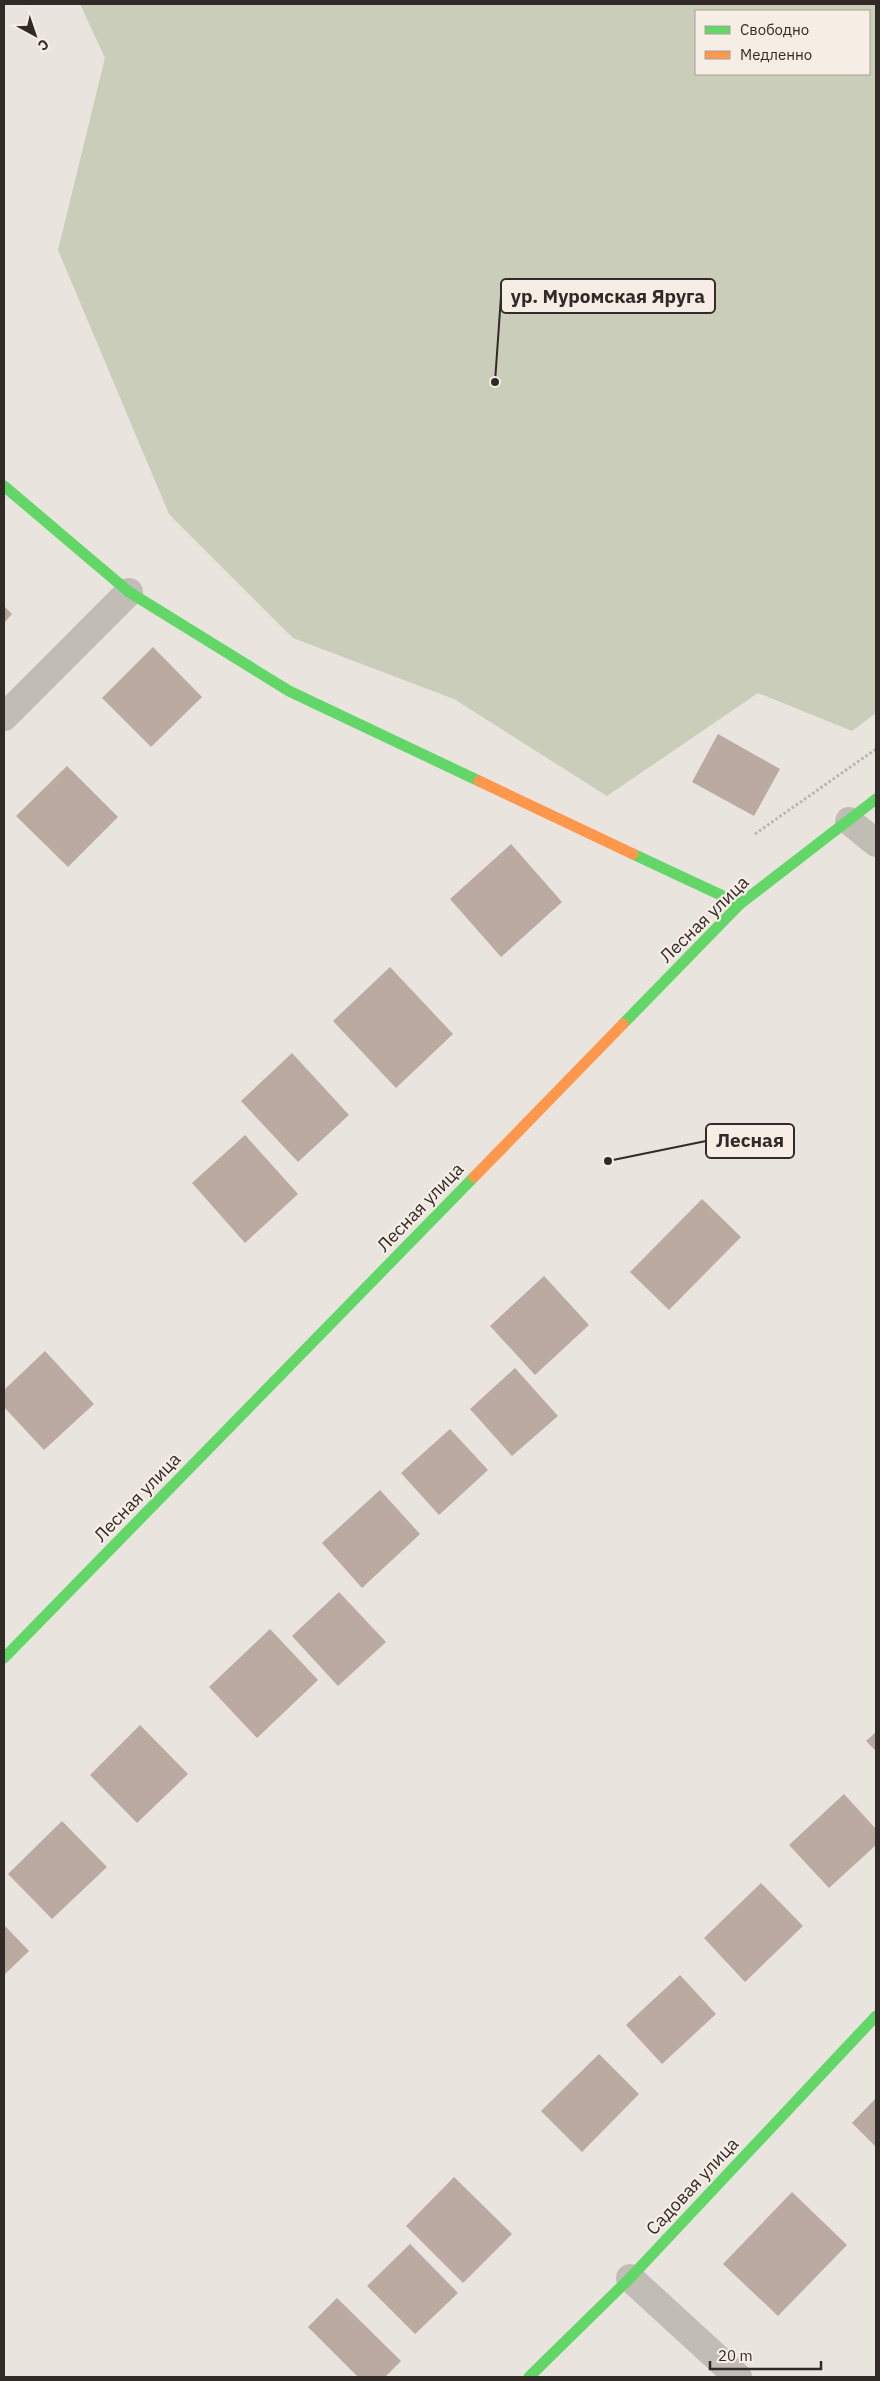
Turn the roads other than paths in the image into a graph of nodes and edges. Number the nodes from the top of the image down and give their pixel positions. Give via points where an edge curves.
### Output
1 (4, 486) edge
2 (130, 592) junction
3 (4, 717) edge
4 (876, 799) edge
5 (849, 821) junction
6 (876, 843) edge
7 (740, 904) junction
8 (4, 1658) edge
9 (876, 2016) edge
10 (630, 2278) junction
11 (530, 2377) edge
12 (738, 2377) edge

1 - 2 street
2 - 3 street
2 - 7 street via 289,691
4 - 5 street, Лесная улица
5 - 6 street
5 - 7 street, Лесная улица
7 - 8 street, Лесная улица
9 - 10 street, Садовая улица
10 - 11 street, Садовая улица
10 - 12 street

